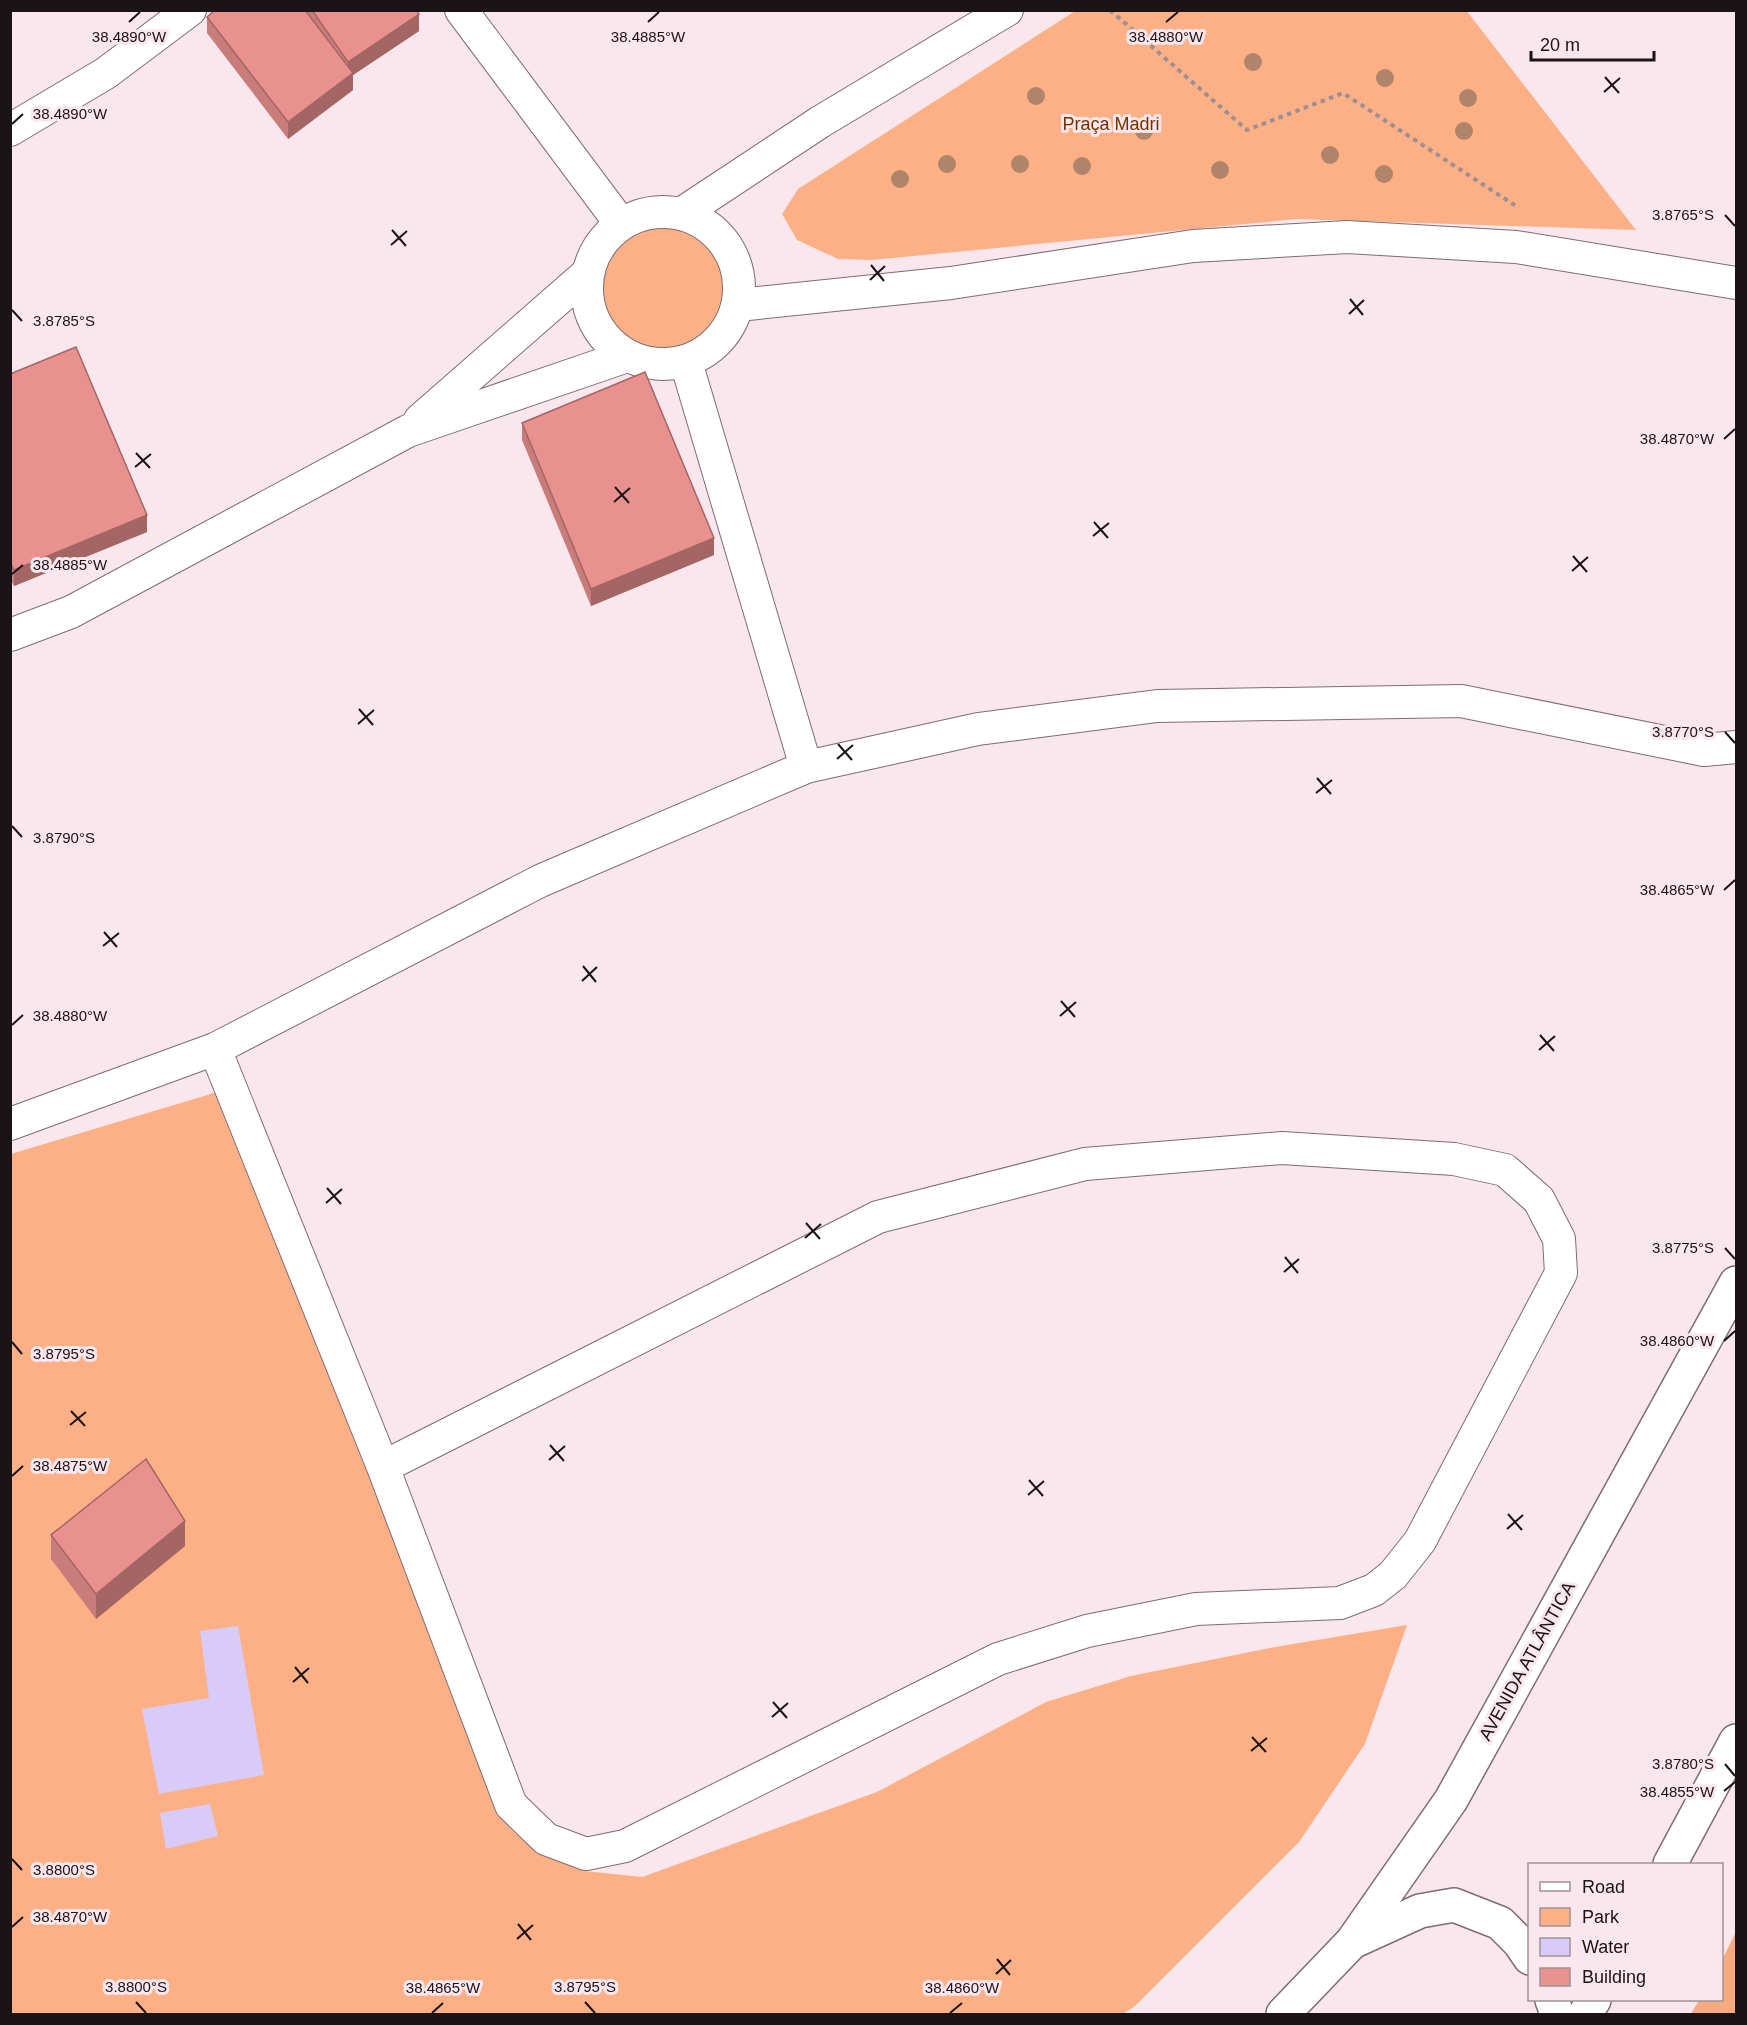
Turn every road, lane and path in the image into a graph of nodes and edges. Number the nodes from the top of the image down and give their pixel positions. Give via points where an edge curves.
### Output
1 (190, 10) edge
2 (461, 10) edge
3 (1007, 10) edge
4 (1110, 10) edge
5 (10, 130) edge
6 (681, 214) junction
7 (1528, 215) dead end
8 (621, 224) junction
9 (588, 273) junction
10 (1737, 283) edge
11 (738, 305) junction
12 (627, 356) junction
13 (686, 362) junction
14 (408, 430) junction
15 (10, 635) edge
16 (1737, 747) edge
17 (806, 767) junction
18 (215, 1049) junction
19 (10, 1124) edge
20 (1737, 1283) edge
21 (383, 1467) junction
22 (1737, 1741) edge
23 (1671, 1863) edge
24 (1352, 1942) junction
25 (1528, 1955) edge
26 (1593, 2001) edge
27 (1283, 2014) edge
28 (1585, 2014) edge

1 - 5 street via 106,73
2 - 8 street
3 - 6 street via 820,122
4 - 7 path via 1247,129 1342,93
6 - 8 street via 646,214
6 - 11 street via 713,230 728,248 737,269
8 - 9 street via 597,250
9 - 12 street via 591,315 609,342
9 - 14 street
10 - 11 street via 1515,247 1347,237 1193,246 951,283
11 - 13 street via 720,340
12 - 13 street via 650,364
12 - 14 street
13 - 17 street
14 - 15 street via 71,612
16 - 17 street via 1704,750 1461,701 1169,706 978,729
17 - 18 street via 540,882
18 - 19 street
18 - 21 street
20 - 24 street, AVENIDA ATLÂNTICA via 1451,1800
21 - 21 street via 511,1806 546,1839 586,1854 625,1845 998,1659 1087,1631 1196,1609 1340,1602 1374,1590 1393,1575 1420,1541 1562,1273 1560,1239 1539,1200 1505,1170 1454,1159 1282,1148 1085,1164 878,1217
22 - 23 street
24 - 25 street via 1420,1911 1454,1905 1500,1923
24 - 27 street, AVENIDA ATLÂNTICA
26 - 28 street

